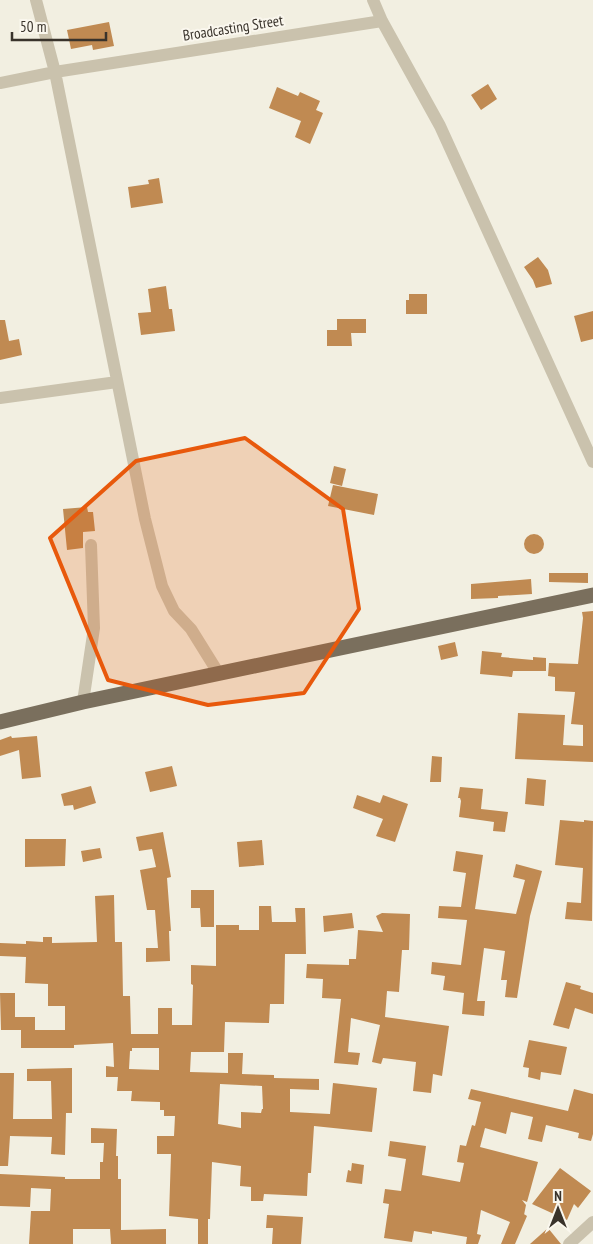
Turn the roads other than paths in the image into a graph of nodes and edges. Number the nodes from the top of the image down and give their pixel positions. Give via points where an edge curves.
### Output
1 (36, 0) edge
2 (372, 0) edge
3 (382, 21) junction
4 (55, 72) junction
5 (0, 83) edge
6 (117, 382) junction
7 (0, 398) edge
8 (593, 462) edge
9 (91, 545) dead end
10 (593, 595) edge
11 (219, 674) junction
12 (83, 702) junction
13 (0, 722) edge
14 (593, 1222) edge
15 (570, 1244) edge

1 - 4 street
2 - 3 street
3 - 4 street, Broadcasting Street
3 - 8 street via 440,126
4 - 5 street, Broadcasting Street
4 - 6 street
6 - 7 street
6 - 11 street via 162,586 174,611 191,629
9 - 12 street via 94,628
10 - 11 main road
11 - 12 main road
12 - 13 main road
14 - 15 street

